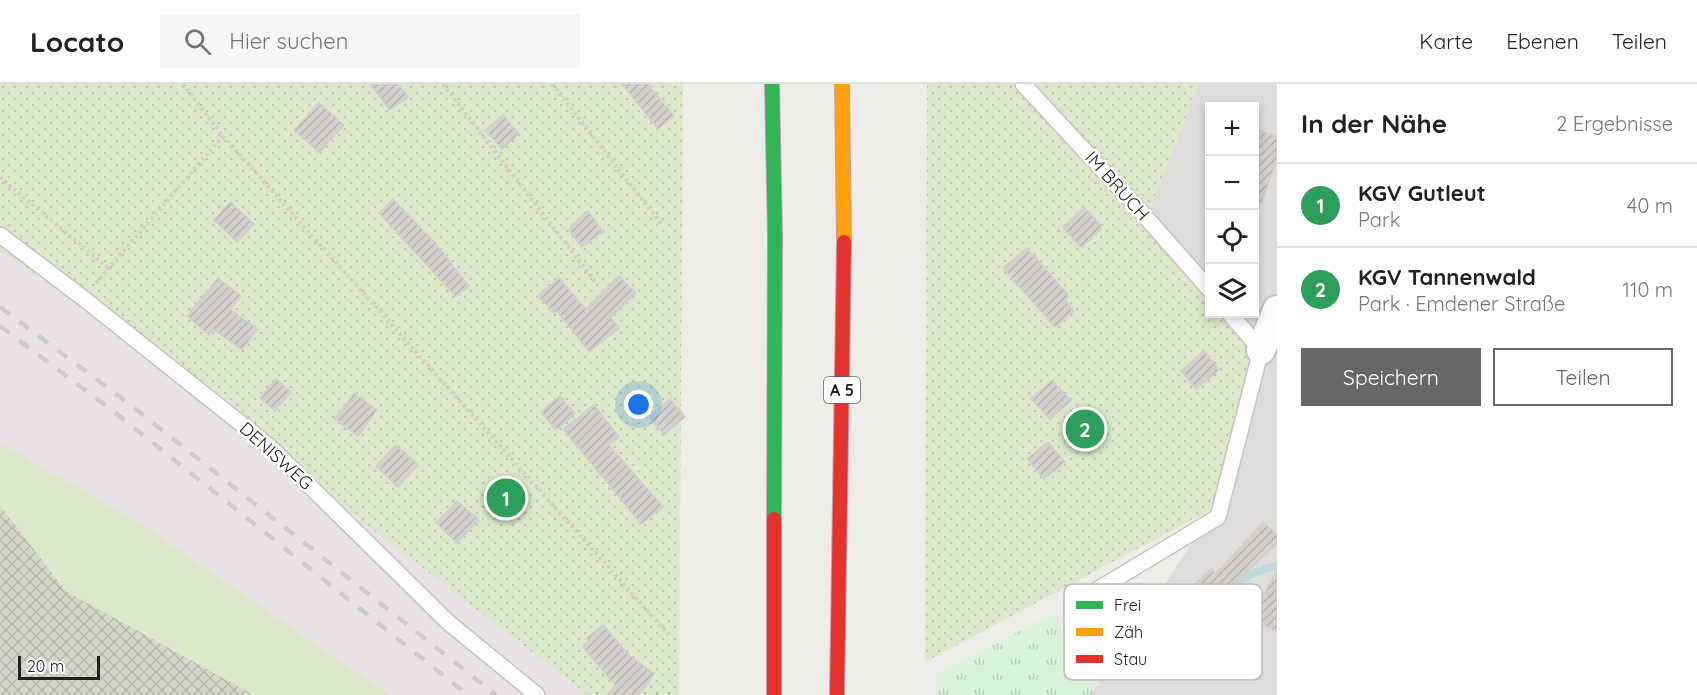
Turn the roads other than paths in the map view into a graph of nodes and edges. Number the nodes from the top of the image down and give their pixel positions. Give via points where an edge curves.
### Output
1 (772, 84) edge
2 (842, 84) edge
3 (1023, 84) edge
4 (0, 235) edge
5 (1205, 285) edge
6 (1277, 310) edge
7 (1233, 318) edge
8 (1261, 350) junction
9 (1107, 584) edge
10 (537, 695) edge
11 (774, 695) edge
12 (837, 695) edge

1 - 11 highway
2 - 12 highway, A 5 via 844,216
3 - 5 lane, IM BRUCH
4 - 10 lane, DENISWEG via 269,446 449,623
6 - 8 street
7 - 8 lane
8 - 9 lane via 1218,516

